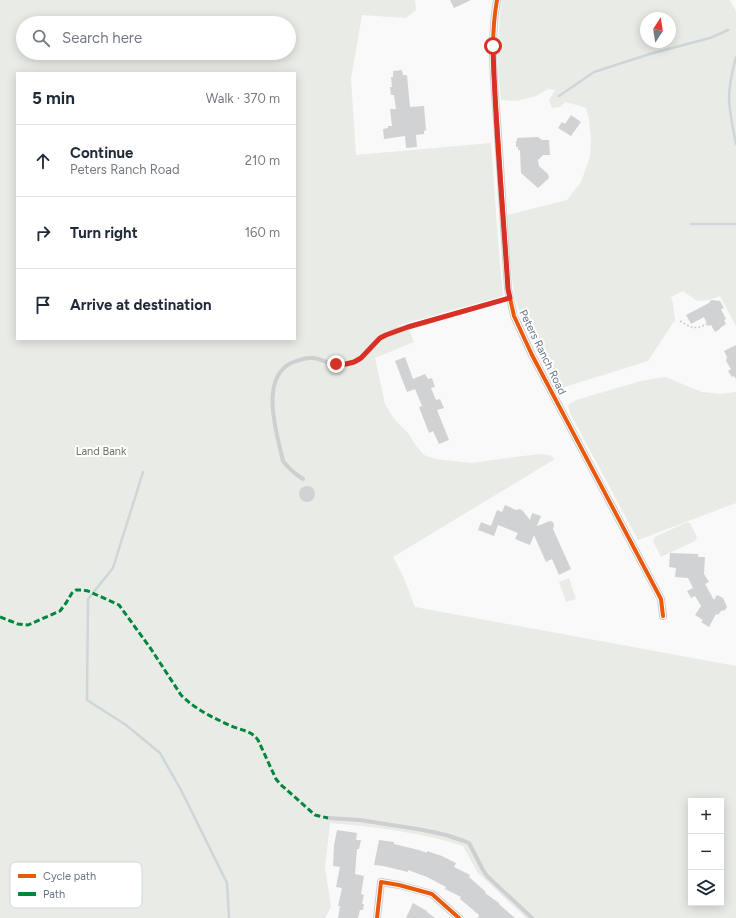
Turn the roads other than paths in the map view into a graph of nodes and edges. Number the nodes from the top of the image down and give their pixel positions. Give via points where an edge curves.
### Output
1 (497, 0) edge
2 (510, 298) junction
3 (303, 479) dead end
4 (663, 616) dead end
5 (328, 818) dead end
6 (377, 918) edge
7 (459, 918) edge
8 (532, 918) edge

1 - 2 street, Peters Ranch Road via 493,46 494,83
2 - 3 lane via 386,335 354,362 336,364 313,358 300,359 287,365 276,379 273,414 283,461
2 - 4 street, Peters Ranch Road via 514,316 532,355 661,599
5 - 8 lane via 360,820 423,830 469,843 487,876
6 - 7 street via 382,882 432,894

